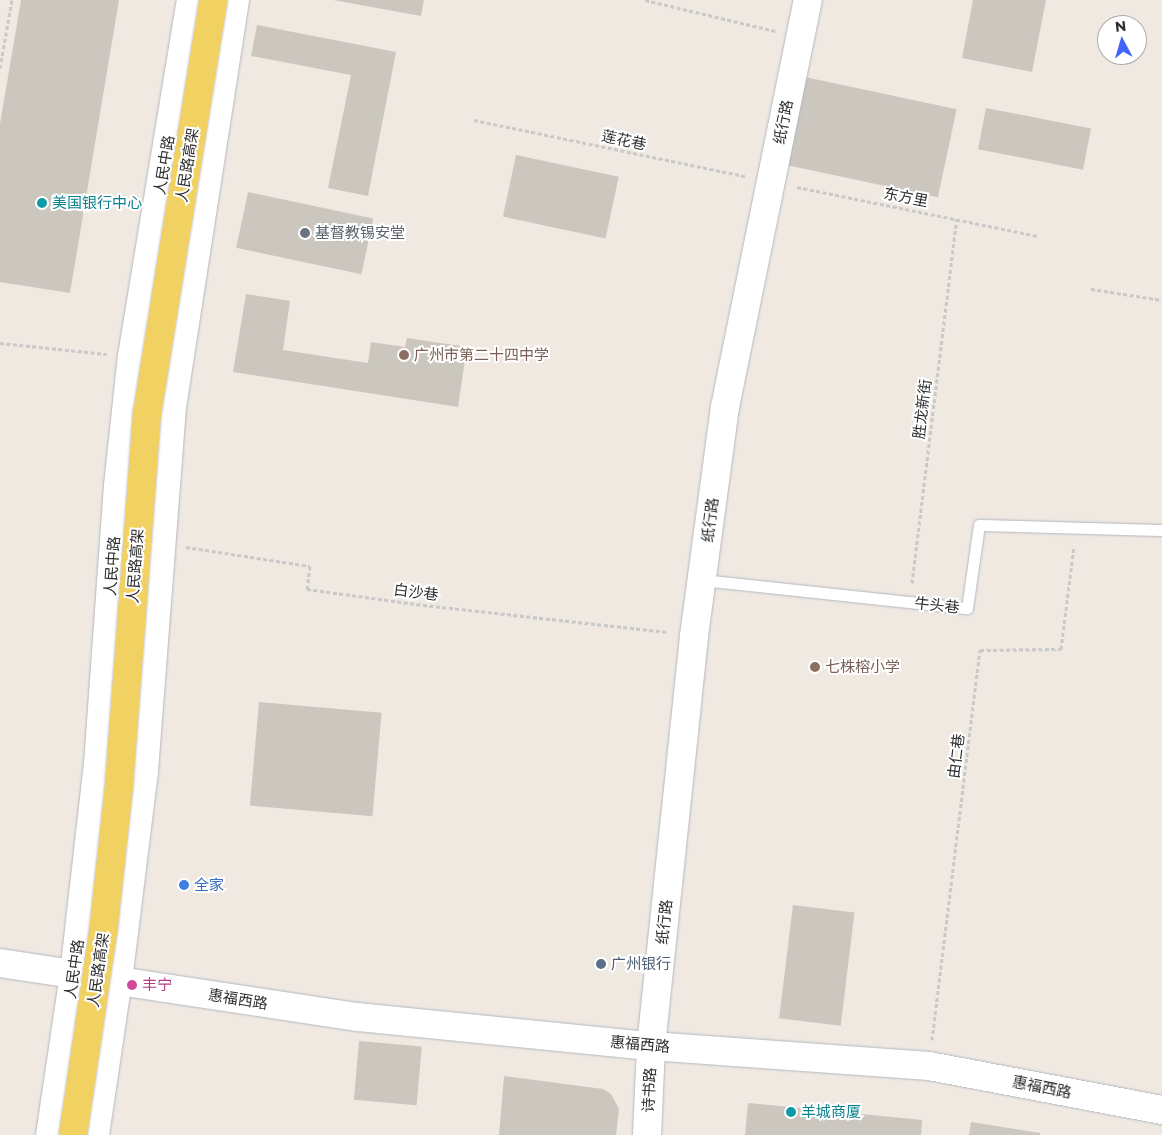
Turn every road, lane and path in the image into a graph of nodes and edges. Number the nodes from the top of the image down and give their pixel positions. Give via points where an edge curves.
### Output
1 (12, 0) edge
2 (191, 0) edge
3 (213, 0) edge
4 (235, 0) edge
5 (645, 0) edge
6 (808, 0) edge
7 (800, 37) junction
8 (0, 68) edge
9 (474, 120) dead end
10 (771, 182) junction
11 (957, 219) junction
12 (1037, 236) dead end
13 (1091, 288) dead end
14 (1162, 300) edge
15 (0, 342) edge
16 (132, 356) junction
17 (1076, 529) junction
18 (1162, 530) edge
19 (161, 544) junction
20 (703, 580) junction
21 (910, 602) junction
22 (694, 636) junction
23 (0, 963) edge
24 (74, 974) junction
25 (118, 980) junction
26 (651, 1046) junction
27 (929, 1066) junction
28 (1162, 1110) edge
29 (50, 1135) edge
30 (73, 1135) edge
31 (95, 1135) edge
32 (647, 1135) edge

1 - 8 path
2 - 16 main road, 人民中路
3 - 30 main road, 人民路高架, bridge via 147,414 119,786 104,924
4 - 19 main road via 174,387
5 - 7 path
6 - 7 main road, 纸行路
7 - 10 main road, 纸行路
9 - 10 path, 莲花巷
10 - 11 path, 东方里
10 - 20 main road, 纸行路 via 725,407
11 - 12 path, 东方里
11 - 21 path, 胜龙新街
13 - 14 path
15 - 16 path
16 - 24 main road, 人民中路 via 118,486 98,764
17 - 18 lane, 牛头巷
17 - 21 lane, 牛头巷 via 979,525 967,608
17 - 27 path, 由仁巷 via 1061,649 980,650
19 - 22 path, 白沙巷 via 310,566 307,589
19 - 25 main road via 144,771
20 - 21 lane, 牛头巷
20 - 22 main road, 纸行路
22 - 26 main road, 纸行路
23 - 24 main road, 惠福西路
24 - 25 main road, 惠福西路
24 - 29 main road, 人民中路
25 - 26 main road, 惠福西路 via 358,1017
25 - 31 main road
26 - 27 main road, 惠福西路
26 - 32 main road, 诗书路
27 - 28 main road, 惠福西路

